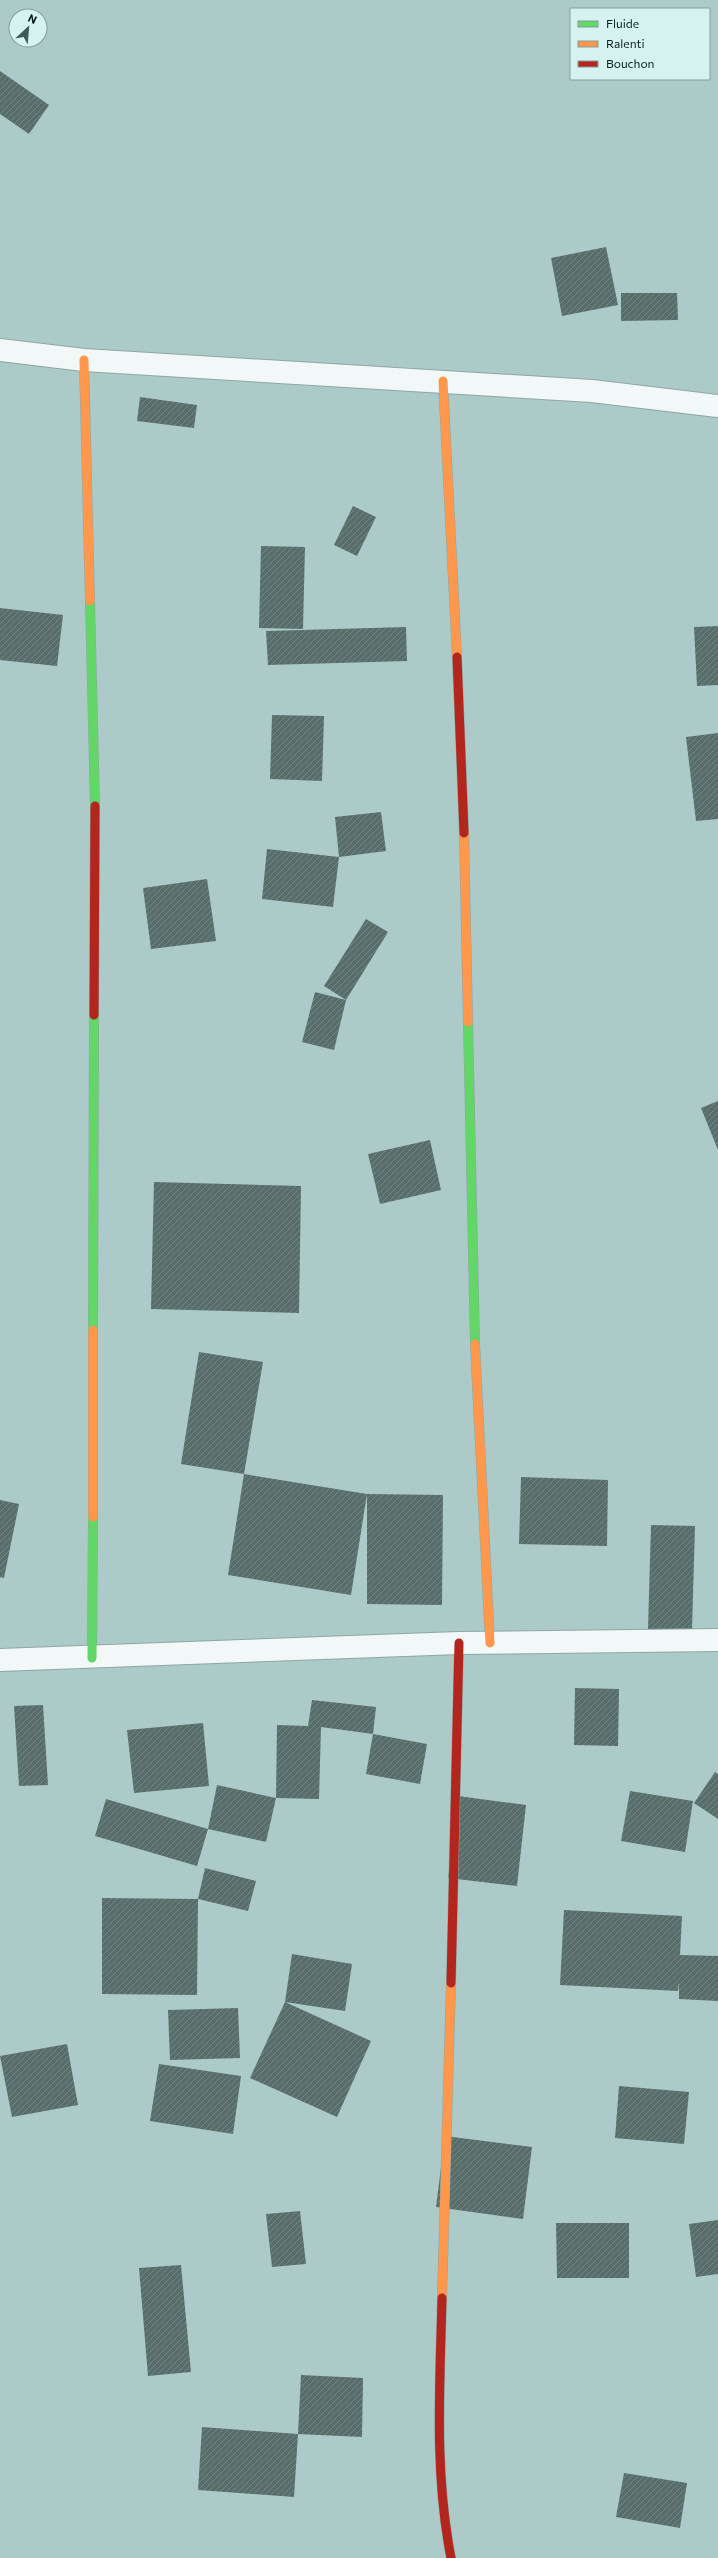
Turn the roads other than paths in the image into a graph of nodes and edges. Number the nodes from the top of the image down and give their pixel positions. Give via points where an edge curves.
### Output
1 (0, 350) edge
2 (84, 360) junction
3 (443, 381) junction
4 (718, 406) edge
5 (718, 1640) edge
6 (459, 1643) junction
7 (490, 1643) junction
8 (92, 1658) junction
9 (0, 1660) edge
10 (452, 2558) edge

1 - 2 street
2 - 3 street
2 - 8 street via 95,811
3 - 4 street via 592,391
3 - 7 street via 462,789 474,1320
5 - 7 street
6 - 7 street
6 - 8 street
6 - 10 street via 458,1796 445,2136 440,2400 440,2480
8 - 9 street

